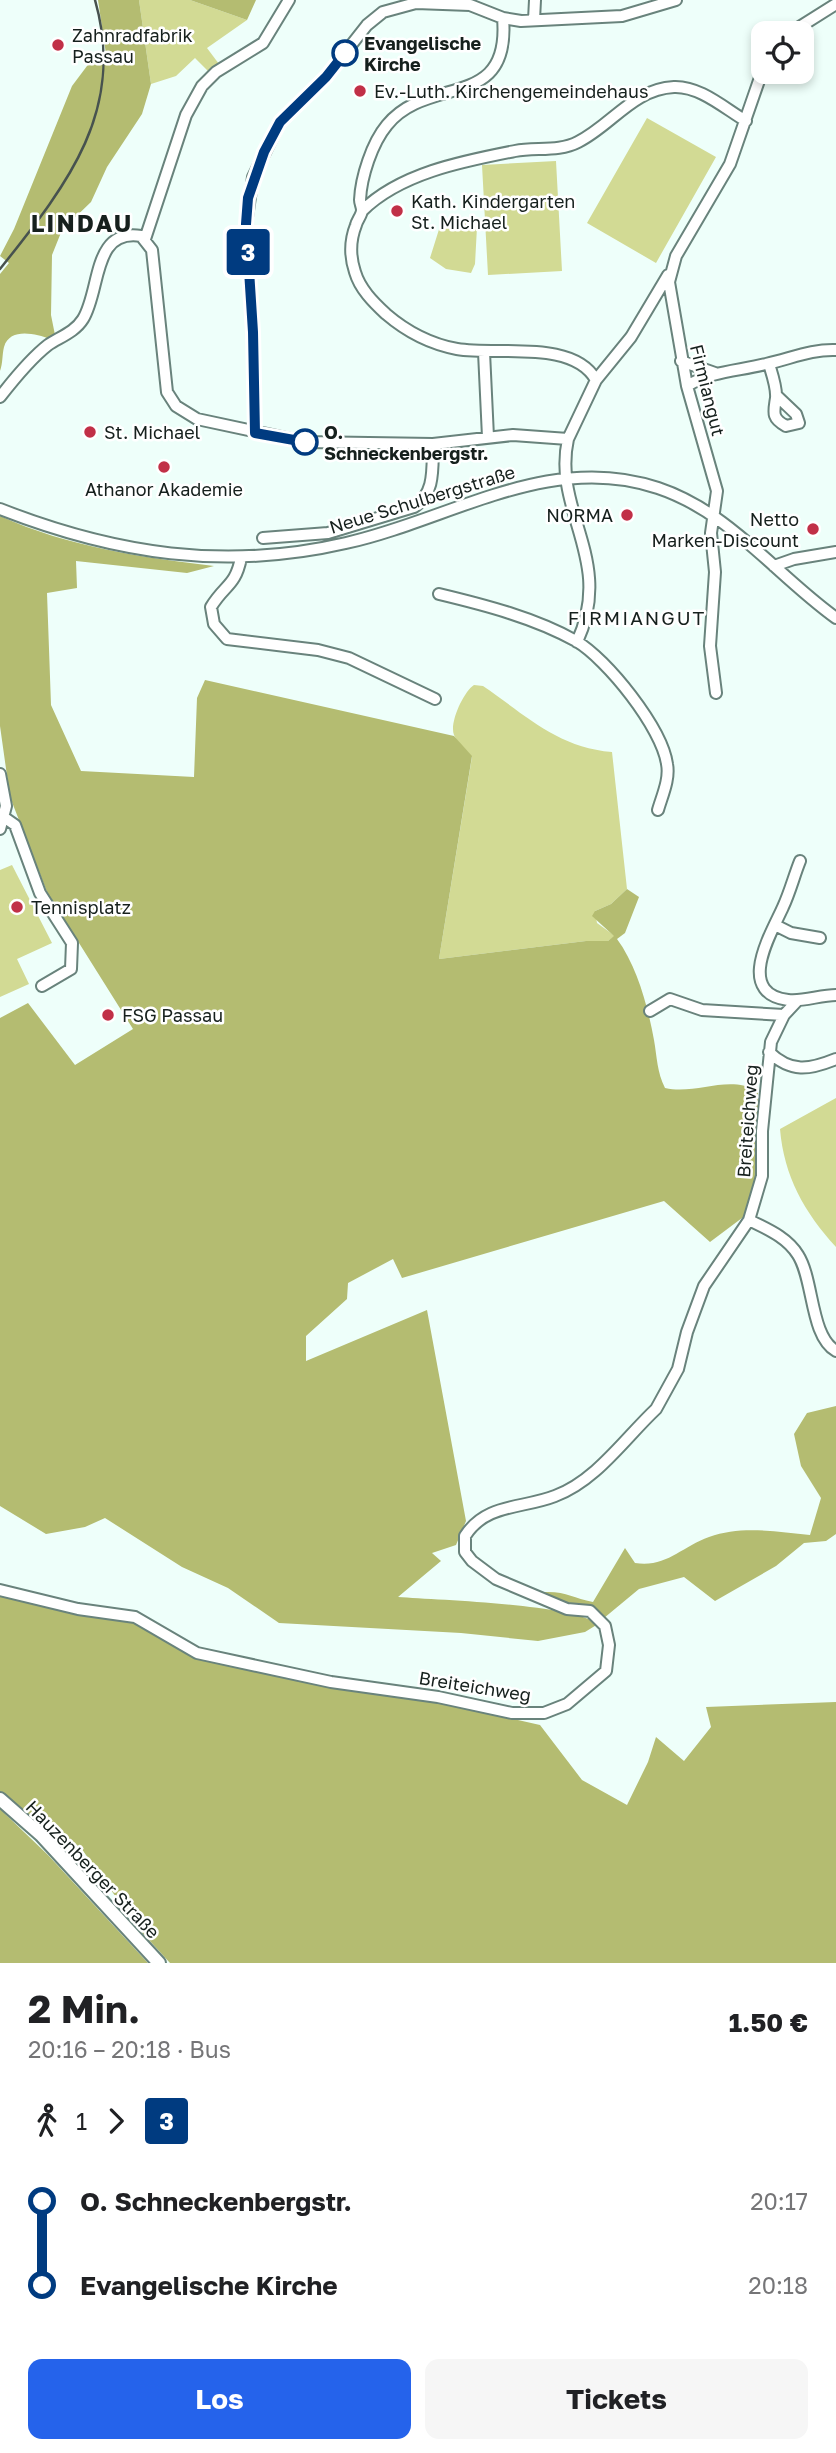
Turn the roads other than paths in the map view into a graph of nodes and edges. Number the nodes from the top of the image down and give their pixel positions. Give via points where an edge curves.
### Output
1 (289, 0) edge
2 (535, 0) edge
3 (676, 0) edge
4 (836, 4) edge
5 (503, 18) junction
6 (534, 20) junction
7 (809, 21) edge
8 (758, 84) edge
9 (746, 121) junction
10 (362, 211) junction
11 (145, 239) junction
12 (670, 272) junction
13 (836, 350) edge
14 (484, 352) junction
15 (681, 361) junction
16 (769, 364) junction
17 (715, 373) junction
18 (596, 380) junction
19 (687, 386) junction
20 (776, 395) dead end
21 (0, 397) edge
22 (255, 433) junction
23 (488, 437) junction
24 (568, 439) junction
25 (433, 444) junction
26 (567, 478) junction
27 (0, 509) edge
28 (713, 515) junction
29 (262, 538) dead end
30 (836, 552) edge
31 (241, 558) junction
32 (774, 566) junction
33 (439, 594) dead end
34 (836, 618) edge
35 (577, 642) junction
36 (716, 693) dead end
37 (435, 698) dead end
38 (0, 774) edge
39 (658, 810) dead end
40 (5, 818) junction
41 (0, 829) edge
42 (800, 861) dead end
43 (775, 925) junction
44 (820, 938) dead end
45 (42, 986) dead end
46 (836, 995) edge
47 (798, 1000) junction
48 (650, 1011) dead end
49 (783, 1015) junction
50 (769, 1052) junction
51 (836, 1059) edge
52 (749, 1220) junction
53 (836, 1351) edge
54 (0, 1590) edge
55 (0, 1799) edge
56 (159, 1963) edge

1 - 11 street via 263,43 202,86 186,115
2 - 6 street
3 - 6 street via 622,16
4 - 7 street
5 - 6 street
5 - 10 street via 502,52 488,75 412,105 386,126 367,168
5 - 22 street via 470,5 445,3 408,4 383,12 280,122 253,177 246,224
8 - 9 street, Firmiangut
9 - 10 street via 691,88 663,88 638,98 575,143 517,150 438,170 390,190
9 - 12 street, Firmiangut via 730,164
10 - 14 street via 351,251 355,272 372,301 426,340
11 - 21 street via 122,236 108,245 84,318 36,356
11 - 22 street via 152,250 167,392 176,406 197,419
12 - 15 street, Firmiangut via 671,310
12 - 18 street, Firmiangut via 631,337
13 - 16 street via 819,349
14 - 18 street via 573,359 590,369
14 - 23 street
15 - 17 street
15 - 19 street, Firmiangut
16 - 17 street
16 - 20 street
17 - 19 street
18 - 24 street, Firmiangut
19 - 28 street, Firmiangut via 717,491
22 - 25 street via 305,442
23 - 24 street
23 - 25 street
24 - 26 street
25 - 29 street via 430,487 425,500 414,507 328,533
26 - 28 street, Neue Schulbergstraße via 601,477 643,484 677,495
26 - 31 street, Neue Schulbergstraße via 500,492 347,543
26 - 35 street via 591,583 586,623
27 - 31 street, Neue Schulbergstraße via 108,545
28 - 32 street, Neue Schulbergstraße
28 - 36 street, Firmiangut via 710,659
30 - 32 street
31 - 37 street via 237,579 211,607 214,624 227,639 349,658
32 - 34 street, Neue Schulbergstraße
33 - 35 street via 532,622
35 - 39 street via 619,682 666,754 667,779
38 - 40 street
40 - 41 street
40 - 45 street via 15,825 40,893 72,943 71,969
42 - 43 street
43 - 44 street
43 - 47 street via 763,947 760,977 776,996
46 - 47 street
47 - 49 street
48 - 49 street via 670,999 702,1010
49 - 50 street, Breiteichweg
50 - 51 street via 786,1065 802,1069
50 - 52 street, Breiteichweg via 762,1176
52 - 53 street via 783,1238 799,1255 823,1340
52 - 54 street, Breiteichweg via 704,1286 678,1369 656,1409 581,1482 548,1499 485,1515 465,1536 472,1561 496,1579 568,1609 590,1611 605,1626 610,1645 606,1671 567,1704 544,1713 512,1713 331,1682 197,1654 135,1617
55 - 56 main road, Hauzenberger Straße via 41,1835

